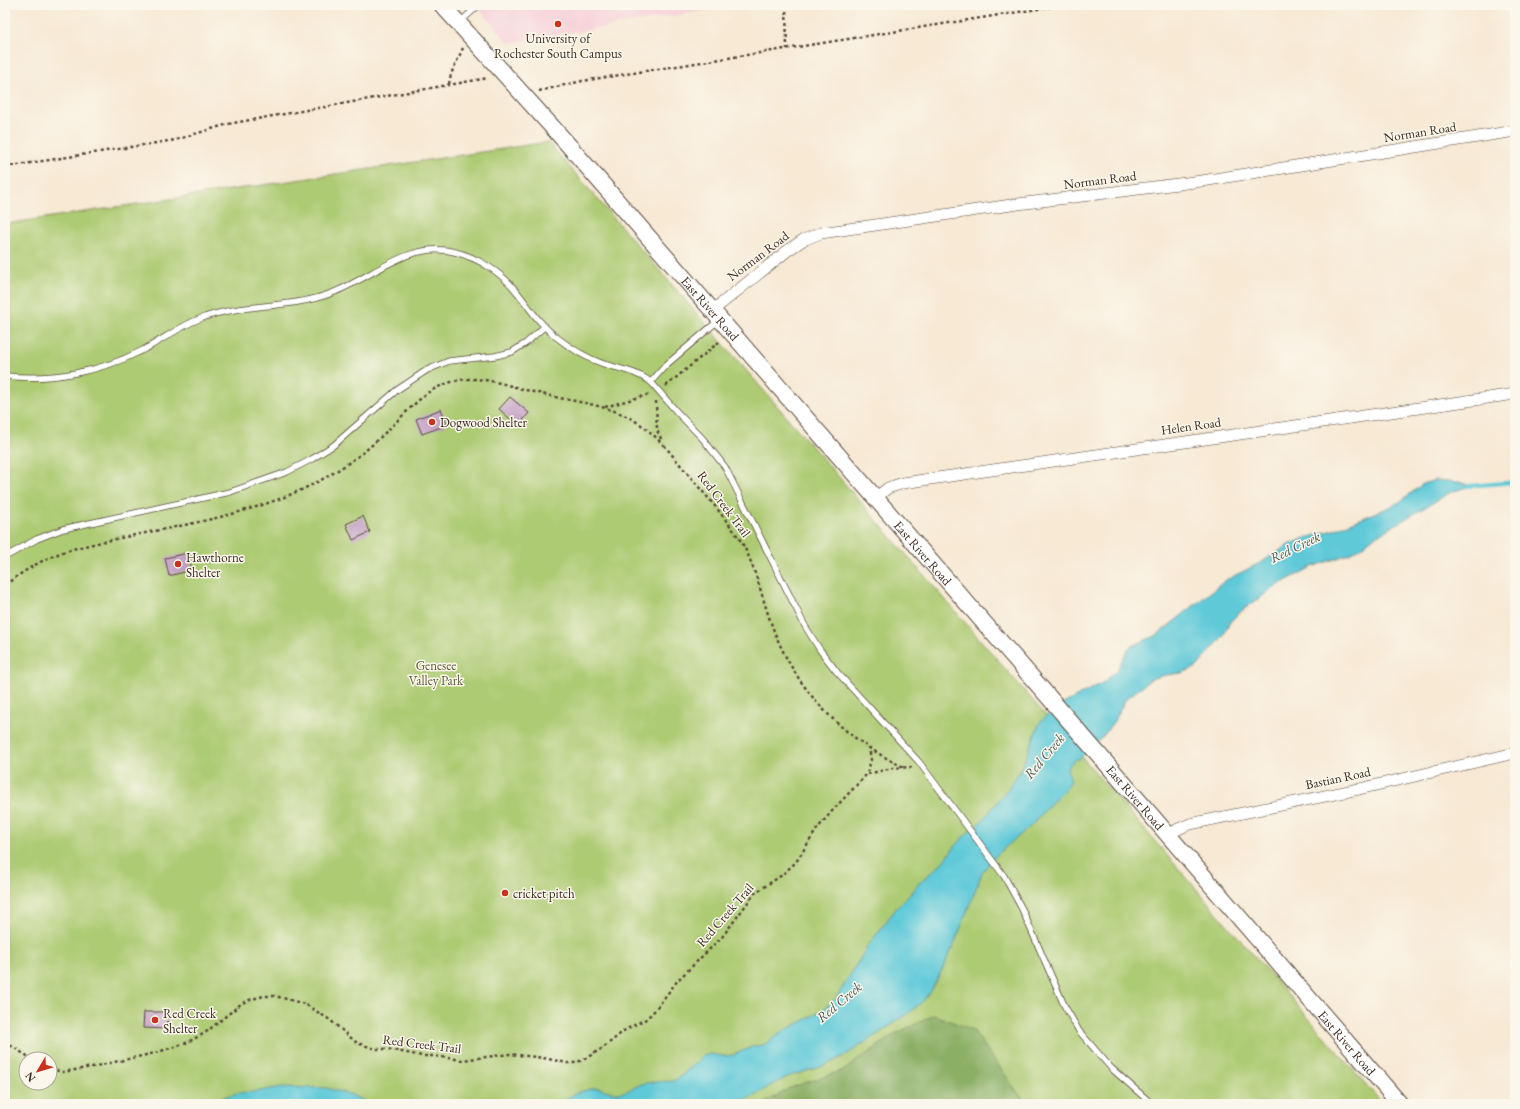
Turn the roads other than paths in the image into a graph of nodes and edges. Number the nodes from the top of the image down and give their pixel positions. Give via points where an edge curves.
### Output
1 (442, 5) edge
2 (480, 5) edge
3 (458, 23) junction
4 (1515, 131) edge
5 (715, 315) junction
6 (544, 326) junction
7 (5, 376) edge
8 (651, 382) junction
9 (1515, 394) edge
10 (875, 498) junction
11 (5, 557) edge
12 (1515, 753) edge
13 (1168, 835) junction
14 (1152, 1104) edge
15 (1400, 1104) edge

1 - 3 street, East River Road
2 - 3 lane
3 - 5 street, East River Road via 564,140
4 - 5 street, Norman Road via 1202,181 1018,204 821,233 803,240 787,251
5 - 8 lane
5 - 10 street, East River Road
6 - 7 lane via 517,291 496,272 456,252 426,250 399,258 351,285 316,299 205,317 182,326 141,351 104,366 77,373 44,377
6 - 8 lane via 588,358 634,372
6 - 11 lane via 512,352 449,361 427,370 397,390 334,445 312,460 287,472 230,492 62,529 37,539
8 - 14 lane via 703,439 725,468 805,626 820,650 846,684 919,762 998,867 1022,908 1058,992 1079,1031 1111,1068
9 - 10 street, Helen Road via 903,483 888,488
10 - 13 street, East River Road
12 - 13 street, Bastian Road via 1190,824
13 - 15 street, East River Road

